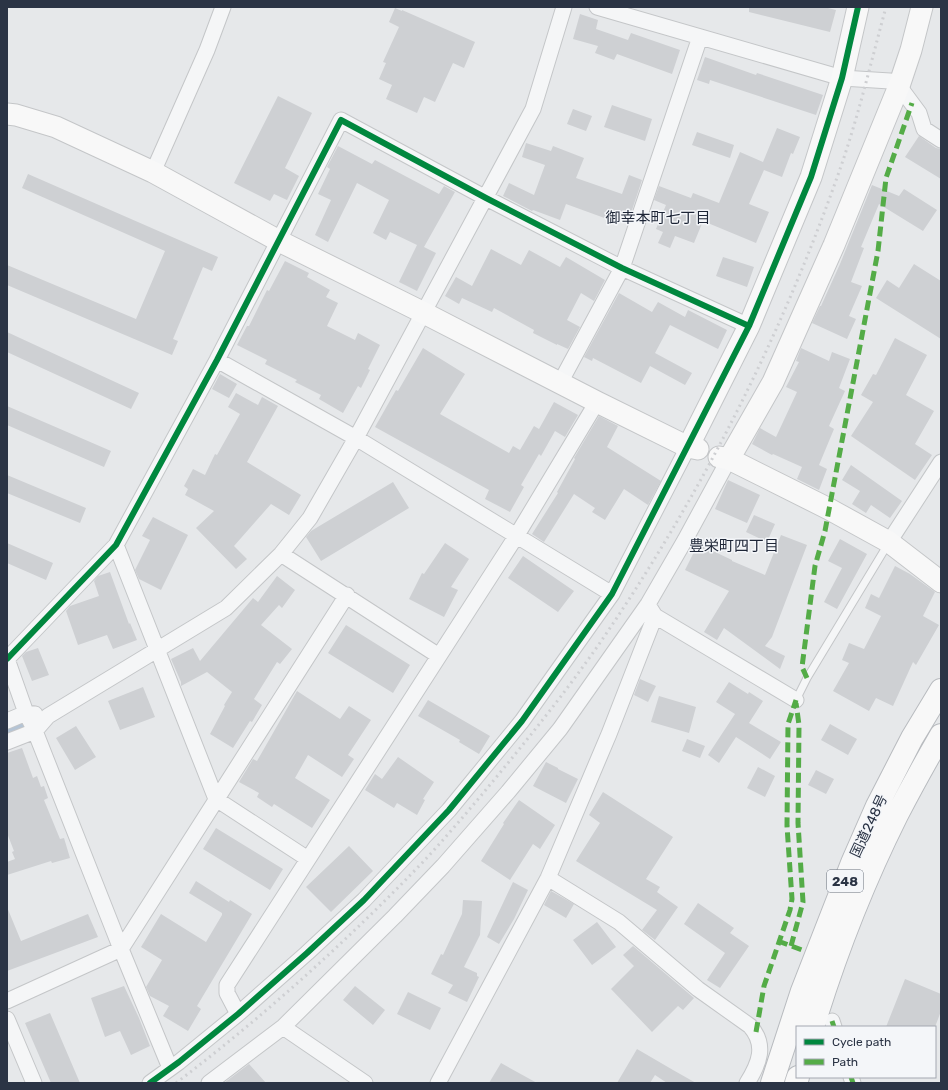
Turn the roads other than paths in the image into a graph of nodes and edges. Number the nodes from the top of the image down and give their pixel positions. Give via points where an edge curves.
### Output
1 (223, 7) edge
2 (564, 7) edge
3 (597, 7) edge
4 (858, 7) edge
5 (922, 7) edge
6 (700, 37) junction
7 (842, 78) junction
8 (899, 86) junction
9 (7, 114) edge
10 (941, 140) edge
11 (152, 172) junction
12 (486, 198) junction
13 (279, 241) junction
14 (622, 268) junction
15 (424, 312) junction
16 (749, 326) junction
17 (217, 360) junction
18 (560, 383) junction
19 (597, 402) junction
20 (356, 438) junction
21 (693, 448) junction
22 (724, 458) junction
23 (941, 462) edge
24 (517, 535) junction
25 (889, 542) junction
26 (116, 545) junction
27 (281, 554) junction
28 (941, 582) edge
29 (612, 594) junction
30 (347, 595) junction
31 (651, 610) junction
32 (156, 650) junction
33 (439, 656) junction
34 (7, 659) edge
35 (941, 690) edge
36 (796, 700) joint
37 (26, 713) junction
38 (48, 716) junction
39 (7, 721) edge
40 (34, 730) junction
41 (941, 735) edge
42 (7, 742) edge
43 (216, 799) junction
44 (308, 859) junction
45 (548, 878) junction
46 (121, 949) junction
47 (7, 1001) edge
48 (238, 1014) junction
49 (7, 1019) edge
50 (827, 1025) edge
51 (283, 1027) junction
52 (170, 1068) junction
53 (762, 1078) edge
54 (34, 1083) edge
55 (150, 1083) edge
56 (209, 1083) edge
57 (364, 1083) edge
58 (438, 1083) edge

1 - 11 street via 207,50
2 - 12 street via 533,109
3 - 6 street
4 - 7 street
5 - 8 street
6 - 7 street
6 - 14 street
7 - 8 street via 890,81
7 - 16 street via 811,177
8 - 10 street via 919,113 924,129
8 - 22 street via 834,245 773,382
9 - 11 street via 56,127
11 - 13 street
12 - 13 street via 341,120
12 - 14 street
12 - 15 street
13 - 15 street
13 - 17 street
14 - 16 street
14 - 18 street
15 - 18 street
15 - 20 street
16 - 21 street
17 - 20 street
17 - 26 street
18 - 19 street
19 - 21 street
19 - 24 street
20 - 24 street
20 - 27 street via 310,518
21 - 29 street
22 - 25 street via 829,509
22 - 31 street
23 - 25 street
24 - 29 street
24 - 33 street
25 - 28 street
25 - 36 lane
26 - 32 street
26 - 34 street
27 - 30 street
27 - 32 street via 226,608
29 - 48 street via 522,721 448,810 364,900
30 - 33 street
30 - 43 street
31 - 36 street
31 - 45 street via 609,734
31 - 51 street via 560,729 485,819 395,916
32 - 38 street
32 - 43 street
33 - 44 street
34 - 37 street
35 - 53 highway, 国道248号 / 248 via 912,738 877,806 802,991
37 - 38 street
37 - 39 street
37 - 40 street
38 - 40 street
40 - 42 street
40 - 46 street
41 - 50 highway, 国道248号 / 248 via 897,815 864,887 839,951
43 - 44 street
43 - 46 street
44 - 48 street via 227,985 227,993
45 - 53 street via 619,922 698,989 750,1026 756,1032 760,1046
45 - 58 street
46 - 47 street
46 - 52 street
48 - 52 street
49 - 54 street
51 - 56 street
51 - 57 street
52 - 55 street

